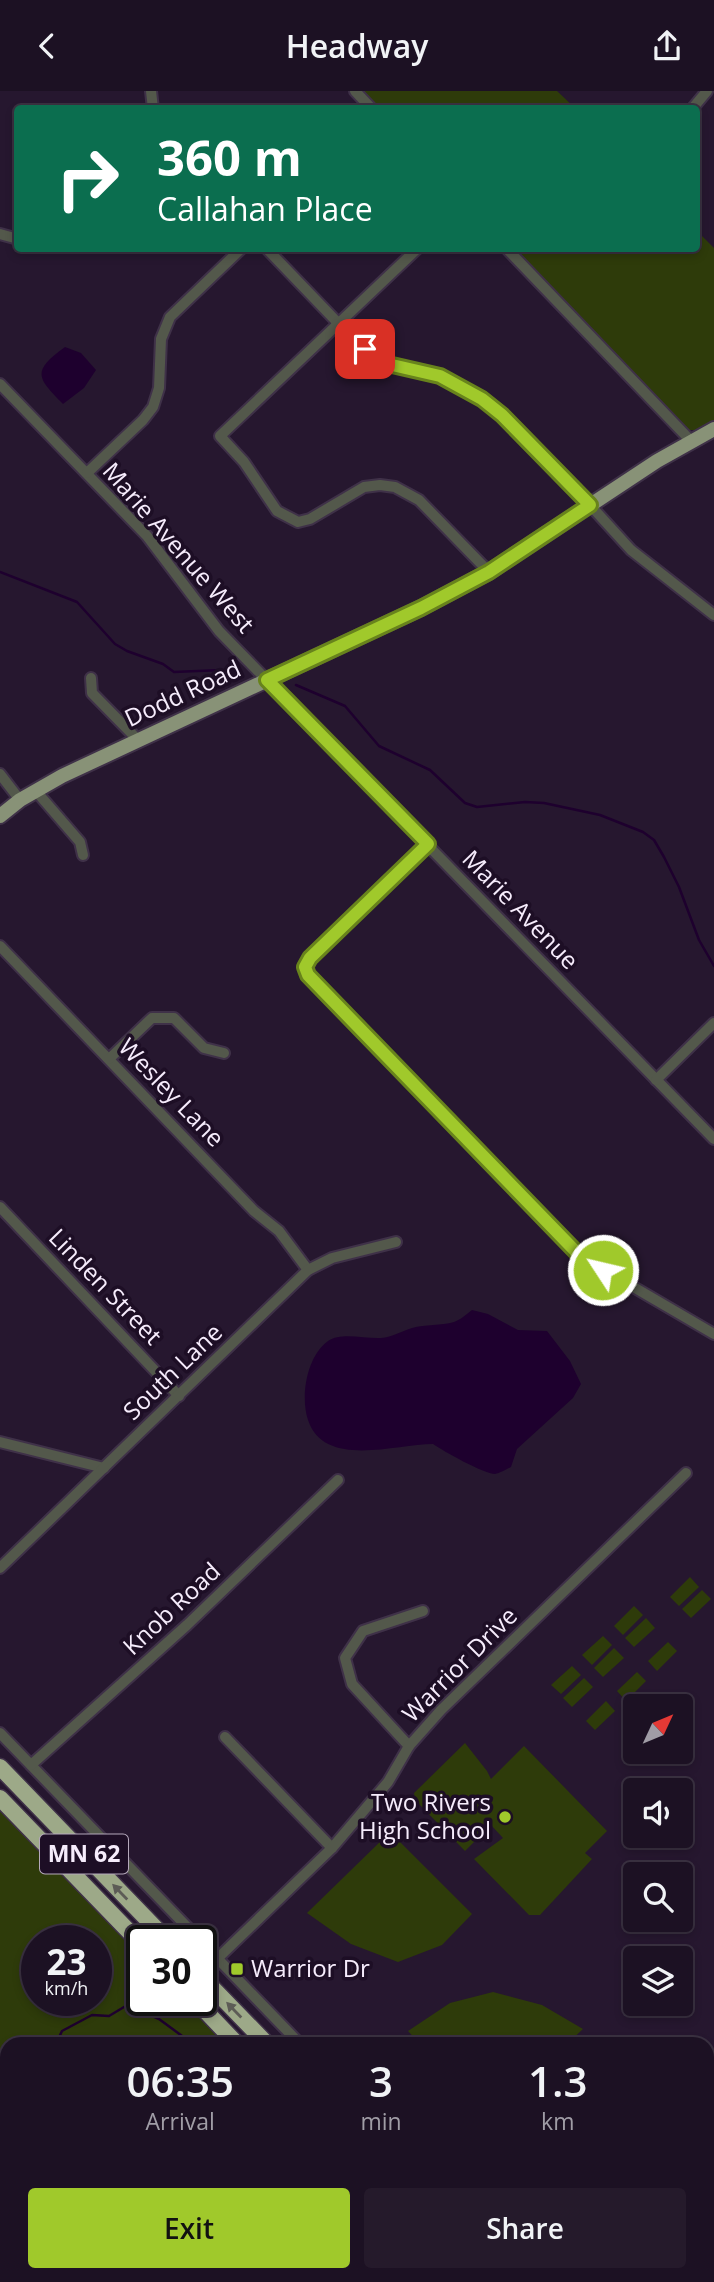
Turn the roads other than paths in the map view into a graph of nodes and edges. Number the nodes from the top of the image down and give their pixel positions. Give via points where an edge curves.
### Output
1 (355, 91) edge
2 (707, 91) edge
3 (368, 105) edge
4 (695, 105) edge
5 (239, 252) edge
6 (270, 252) edge
7 (414, 252) edge
8 (510, 252) edge
9 (338, 323) junction
10 (0, 384) edge
11 (714, 429) edge
12 (691, 441) junction
13 (87, 473) junction
14 (590, 505) junction
15 (489, 572) junction
16 (714, 615) edge
17 (91, 678) dead end
18 (267, 680) junction
19 (138, 740) junction
20 (0, 774) edge
21 (36, 791) junction
22 (20, 800) junction
23 (0, 816) edge
24 (428, 844) junction
25 (83, 856) dead end
26 (0, 946) edge
27 (714, 1023) edge
28 (224, 1053) dead end
29 (109, 1059) junction
30 (656, 1080) junction
31 (714, 1139) edge
32 (0, 1207) edge
33 (396, 1242) dead end
34 (308, 1270) junction
35 (714, 1334) edge
36 (179, 1396) junction
37 (0, 1442) edge
38 (104, 1468) junction
39 (686, 1473) dead end
40 (338, 1480) dead end
41 (0, 1568) edge
42 (423, 1611) dead end
43 (0, 1733) edge
44 (225, 1737) dead end
45 (409, 1746) junction
46 (31, 1765) junction
47 (0, 1767) edge
48 (0, 1798) edge
49 (332, 1848) junction
50 (153, 1925) edge
51 (126, 1928) edge
52 (218, 1958) junction
53 (217, 1992) edge
54 (210, 2016) edge
55 (230, 2037) edge
56 (260, 2037) edge
57 (293, 2037) edge

1 - 3 street
2 - 4 street
5 - 13 street via 170,317 161,339 159,388 153,407
6 - 9 street
7 - 9 street
8 - 12 street
9 - 14 street via 379,362 440,376 482,399
9 - 15 street via 220,436 277,510 298,521 310,520 363,487 395,487 419,499
10 - 13 street, Marie Avenue West
11 - 12 main road, Dodd Road
12 - 14 main road, Dodd Road
13 - 18 street, Marie Avenue West via 147,536 219,631
14 - 15 main road, Dodd Road
14 - 16 street via 631,549
15 - 18 main road, Dodd Road
17 - 19 street via 92,693
18 - 19 main road, Dodd Road
18 - 24 street, Marie Avenue
19 - 21 main road, Dodd Road
20 - 22 street
21 - 22 main road, Dodd Road
21 - 25 street via 80,842
22 - 23 main road, Dodd Road
24 - 30 street, Marie Avenue
24 - 35 street via 310,958 305,967 308,975 582,1258
26 - 29 street, Wesley Lane
27 - 30 street
28 - 29 street via 204,1048 174,1019 152,1018
29 - 34 street, Wesley Lane via 254,1211 279,1231
30 - 31 street, Marie Avenue
32 - 36 street, Linden Street
33 - 34 street, South Lane via 332,1258
34 - 36 street, South Lane
36 - 38 street, South Lane
37 - 38 street
38 - 41 street, South Lane
39 - 45 street, Warrior Drive
40 - 46 street, Knob Road via 187,1625
42 - 45 street via 363,1631 345,1658 352,1684
43 - 46 street
44 - 49 street
45 - 49 street, Warrior Drive via 388,1782
46 - 52 street
50 -> 47 highway, MN 62
48 - 51 highway, MN 62
49 - 52 street, Warrior Drive
52 - 57 street
56 -> 53 highway
54 - 55 highway

